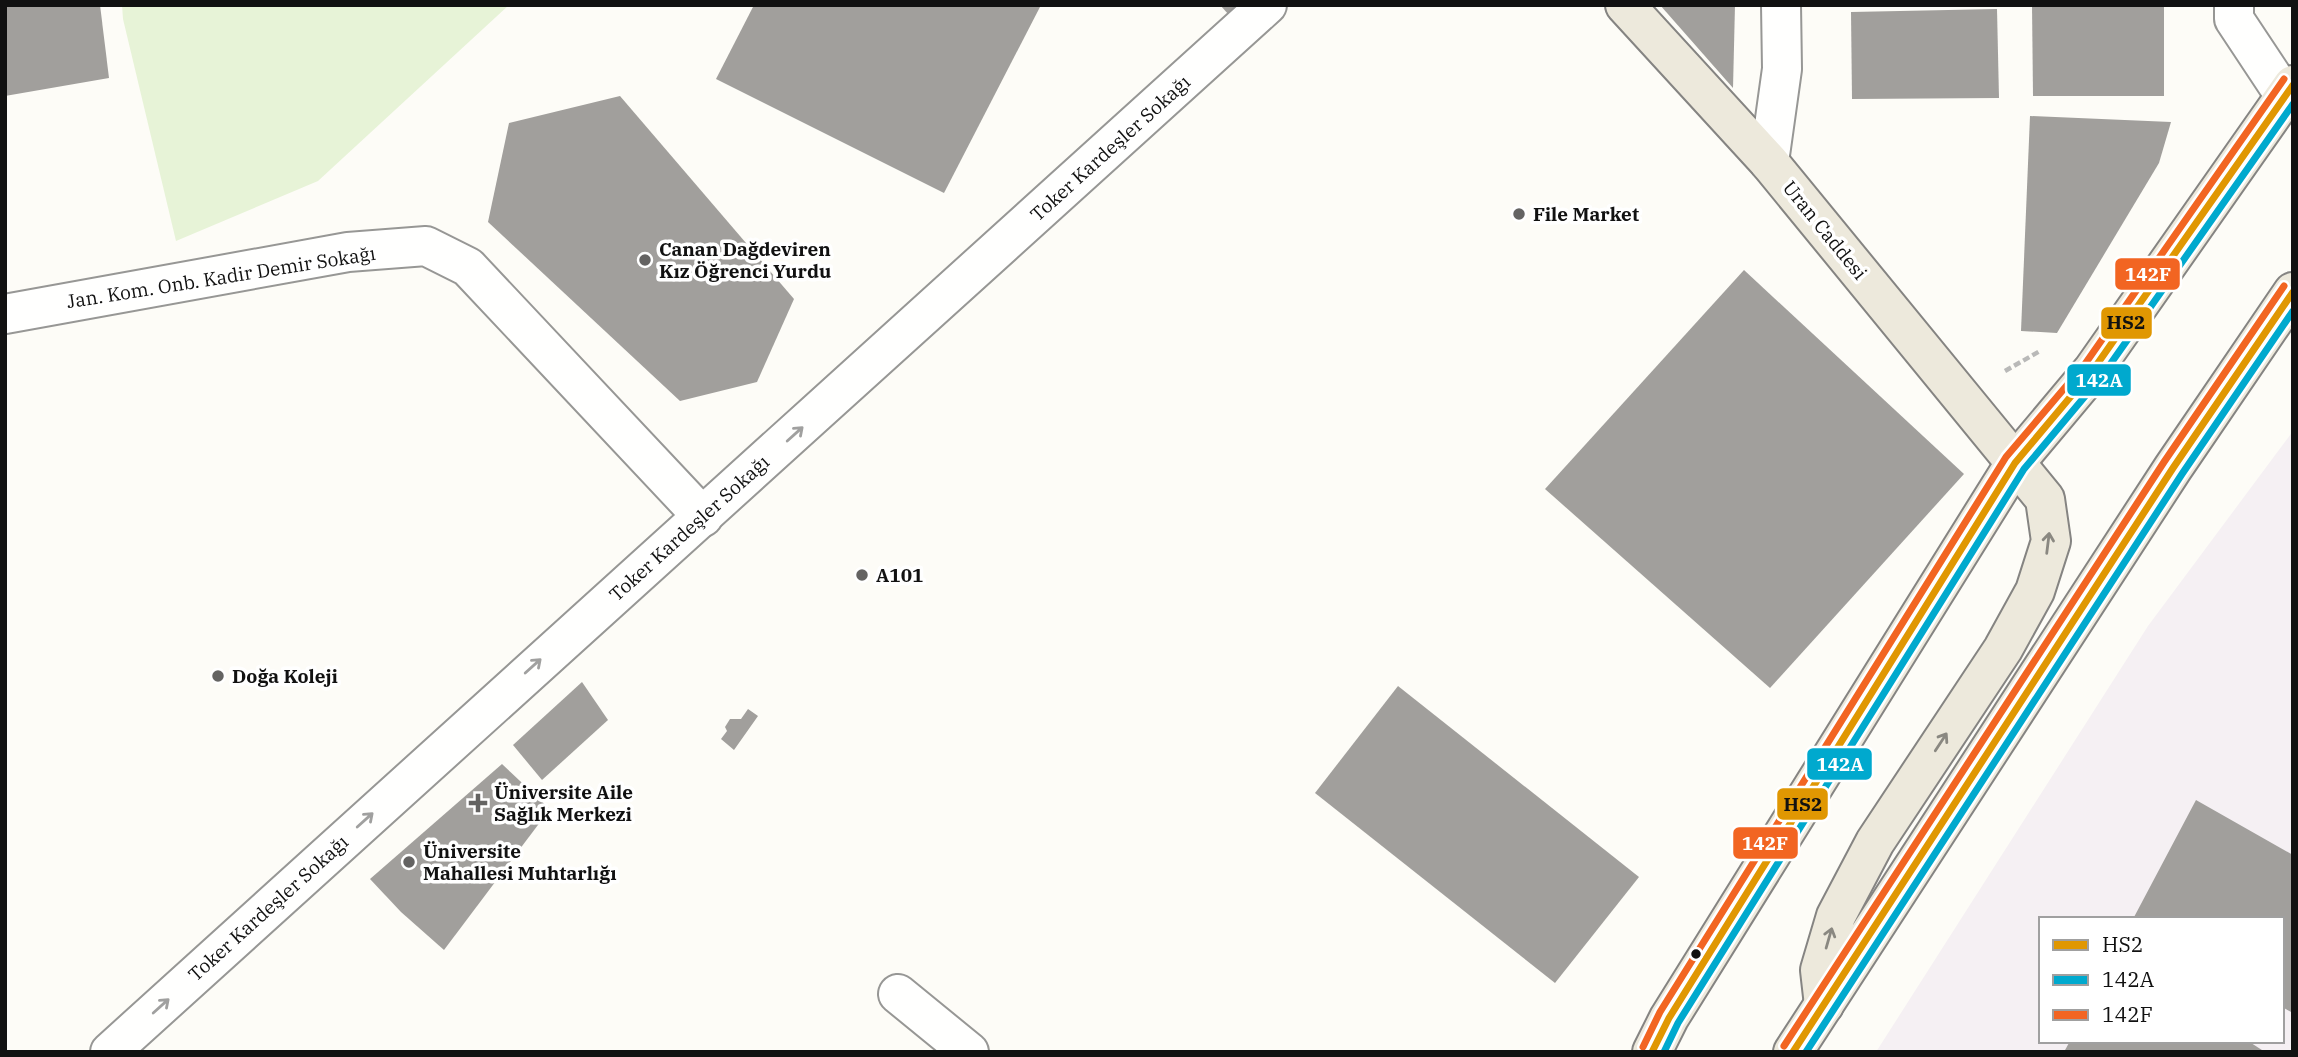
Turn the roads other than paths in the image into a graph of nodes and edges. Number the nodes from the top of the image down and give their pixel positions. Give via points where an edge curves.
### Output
1 (1268, 5) edge
2 (1625, 5) edge
3 (1782, 5) edge
4 (2234, 5) edge
5 (2289, 91) edge
6 (1769, 162) junction
7 (2293, 292) edge
8 (5, 314) edge
9 (2015, 463) junction
10 (703, 517) junction
11 (898, 994) dead end
12 (1824, 1005) junction
13 (1805, 1048) edge
14 (110, 1052) edge
15 (969, 1052) edge
16 (1652, 1052) edge

10 -> 1 street, Toker Kardeşler Sokağı
2 - 6 main road, Uran Caddesi
3 - 6 street via 1782,69
4 - 5 street via 2234,19
5 - 9 main road via 2093,370
6 - 9 main road, Uran Caddesi
7 - 12 main road
8 - 10 street, Jan. Kom. Onb. Kadir Demir Sokağı via 348,253 426,246 468,267
12 -> 9 main road, Uran Caddesi via 1820,970 1836,916 1875,842 2003,649 2035,591 2051,541 2045,499
9 - 16 main road
14 -> 10 street, Toker Kardeşler Sokağı
11 - 15 street
12 - 13 main road

